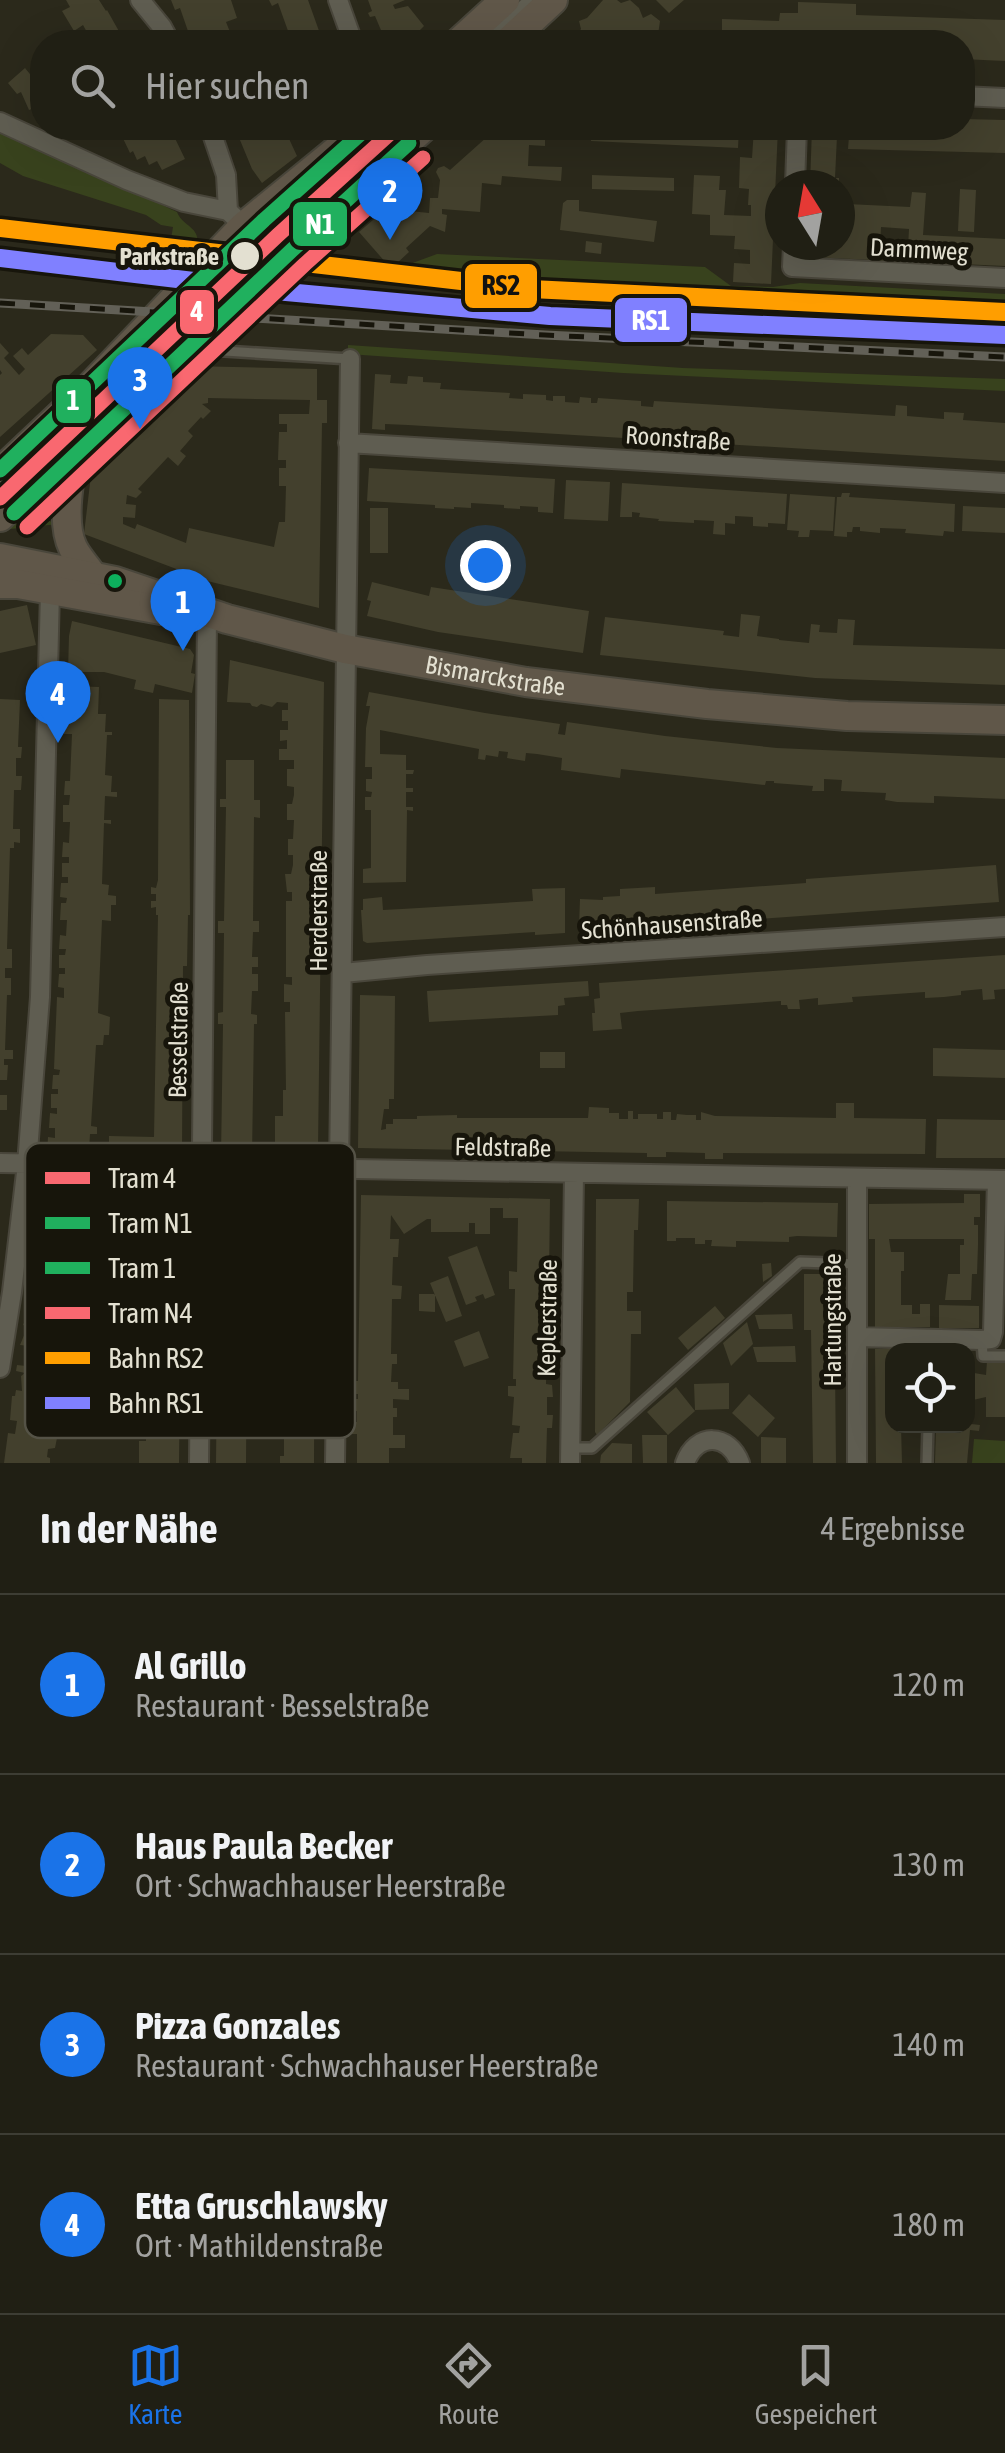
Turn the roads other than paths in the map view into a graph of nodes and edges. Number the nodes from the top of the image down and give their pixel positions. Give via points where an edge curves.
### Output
1 (140, 0) edge
2 (338, 0) edge
3 (505, 0) edge
4 (528, 0) edge
5 (553, 0) edge
6 (163, 30) edge
7 (349, 30) edge
8 (472, 30) edge
9 (495, 30) edge
10 (521, 30) edge
11 (975, 97) edge
12 (1005, 98) edge
13 (0, 122) edge
14 (30, 136) edge
15 (40, 140) edge
16 (214, 140) edge
17 (347, 140) edge
18 (377, 140) edge
19 (410, 140) edge
20 (797, 140) edge
21 (796, 170) edge
22 (236, 218) junction
23 (792, 260) edge
24 (1005, 278) edge
25 (177, 344) junction
26 (350, 358) joint
27 (348, 443) junction
28 (76, 444) junction
29 (0, 472) edge
30 (1005, 484) edge
31 (0, 493) edge
32 (0, 516) edge
33 (0, 558) edge
34 (92, 575) junction
35 (0, 584) edge
36 (50, 592) junction
37 (217, 618) junction
38 (345, 649) junction
39 (1005, 720) edge
40 (1005, 927) edge
41 (343, 973) junction
42 (30, 1143) edge
43 (203, 1143) edge
44 (339, 1143) edge
45 (355, 1169) edge
46 (574, 1174) junction
47 (857, 1178) junction
48 (1001, 1180) edge
49 (25, 1188) edge
50 (857, 1264) junction
51 (857, 1337) junction
52 (982, 1340) junction
53 (918, 1343) edge
54 (942, 1343) edge
55 (1005, 1356) edge
56 (0, 1368) edge
57 (928, 1433) edge
58 (199, 1438) edge
59 (335, 1438) edge
60 (570, 1455) edge
61 (199, 1463) edge
62 (335, 1463) edge
63 (685, 1463) edge
64 (740, 1463) edge
65 (857, 1463) edge
66 (928, 1463) edge

1 - 6 street
2 - 7 street
3 - 8 main road
4 - 9 lane
5 - 10 main road
11 - 12 street
13 - 14 street
15 - 22 street
16 - 22 street
17 - 22 main road
18 - 31 lane
19 - 25 main road
20 - 21 street
22 - 29 main road via 88,389
23 - 24 street, Dammweg via 792,267
25 - 26 lane
25 - 28 main road
26 - 27 street, Herderstraße
27 - 30 street, Roonstraße
27 - 38 street, Herderstraße
28 - 32 main road
28 - 34 main road via 67,526
33 - 34 main road, Bismarckstraße
34 - 37 main road, Bismarckstraße
35 - 36 main road
36 - 37 main road
36 - 42 street via 40,997
37 - 38 main road, Bismarckstraße
37 - 43 street, Besselstraße
38 - 39 main road, Bismarckstraße via 526,682 707,704
38 - 41 street, Herderstraße
40 - 41 street, Schönhausenstraße
41 - 44 street, Herderstraße
45 - 46 street, Feldstraße
46 - 47 street, Feldstraße
46 - 60 street, Keplerstraße
47 - 48 street, Feldstraße
47 - 50 street, Hartungstraße
48 - 52 street via 993,1332
49 - 56 street
50 - 51 street, Hartungstraße
50 - 60 lane via 800,1262 592,1448
51 - 53 street
51 - 65 street, Hartungstraße
52 - 54 street
52 - 55 lane via 983,1356
57 - 66 lane
58 - 61 street, Besselstraße
59 - 62 street, Herderstraße
63 - 64 street via 698,1444 713,1440 728,1444

